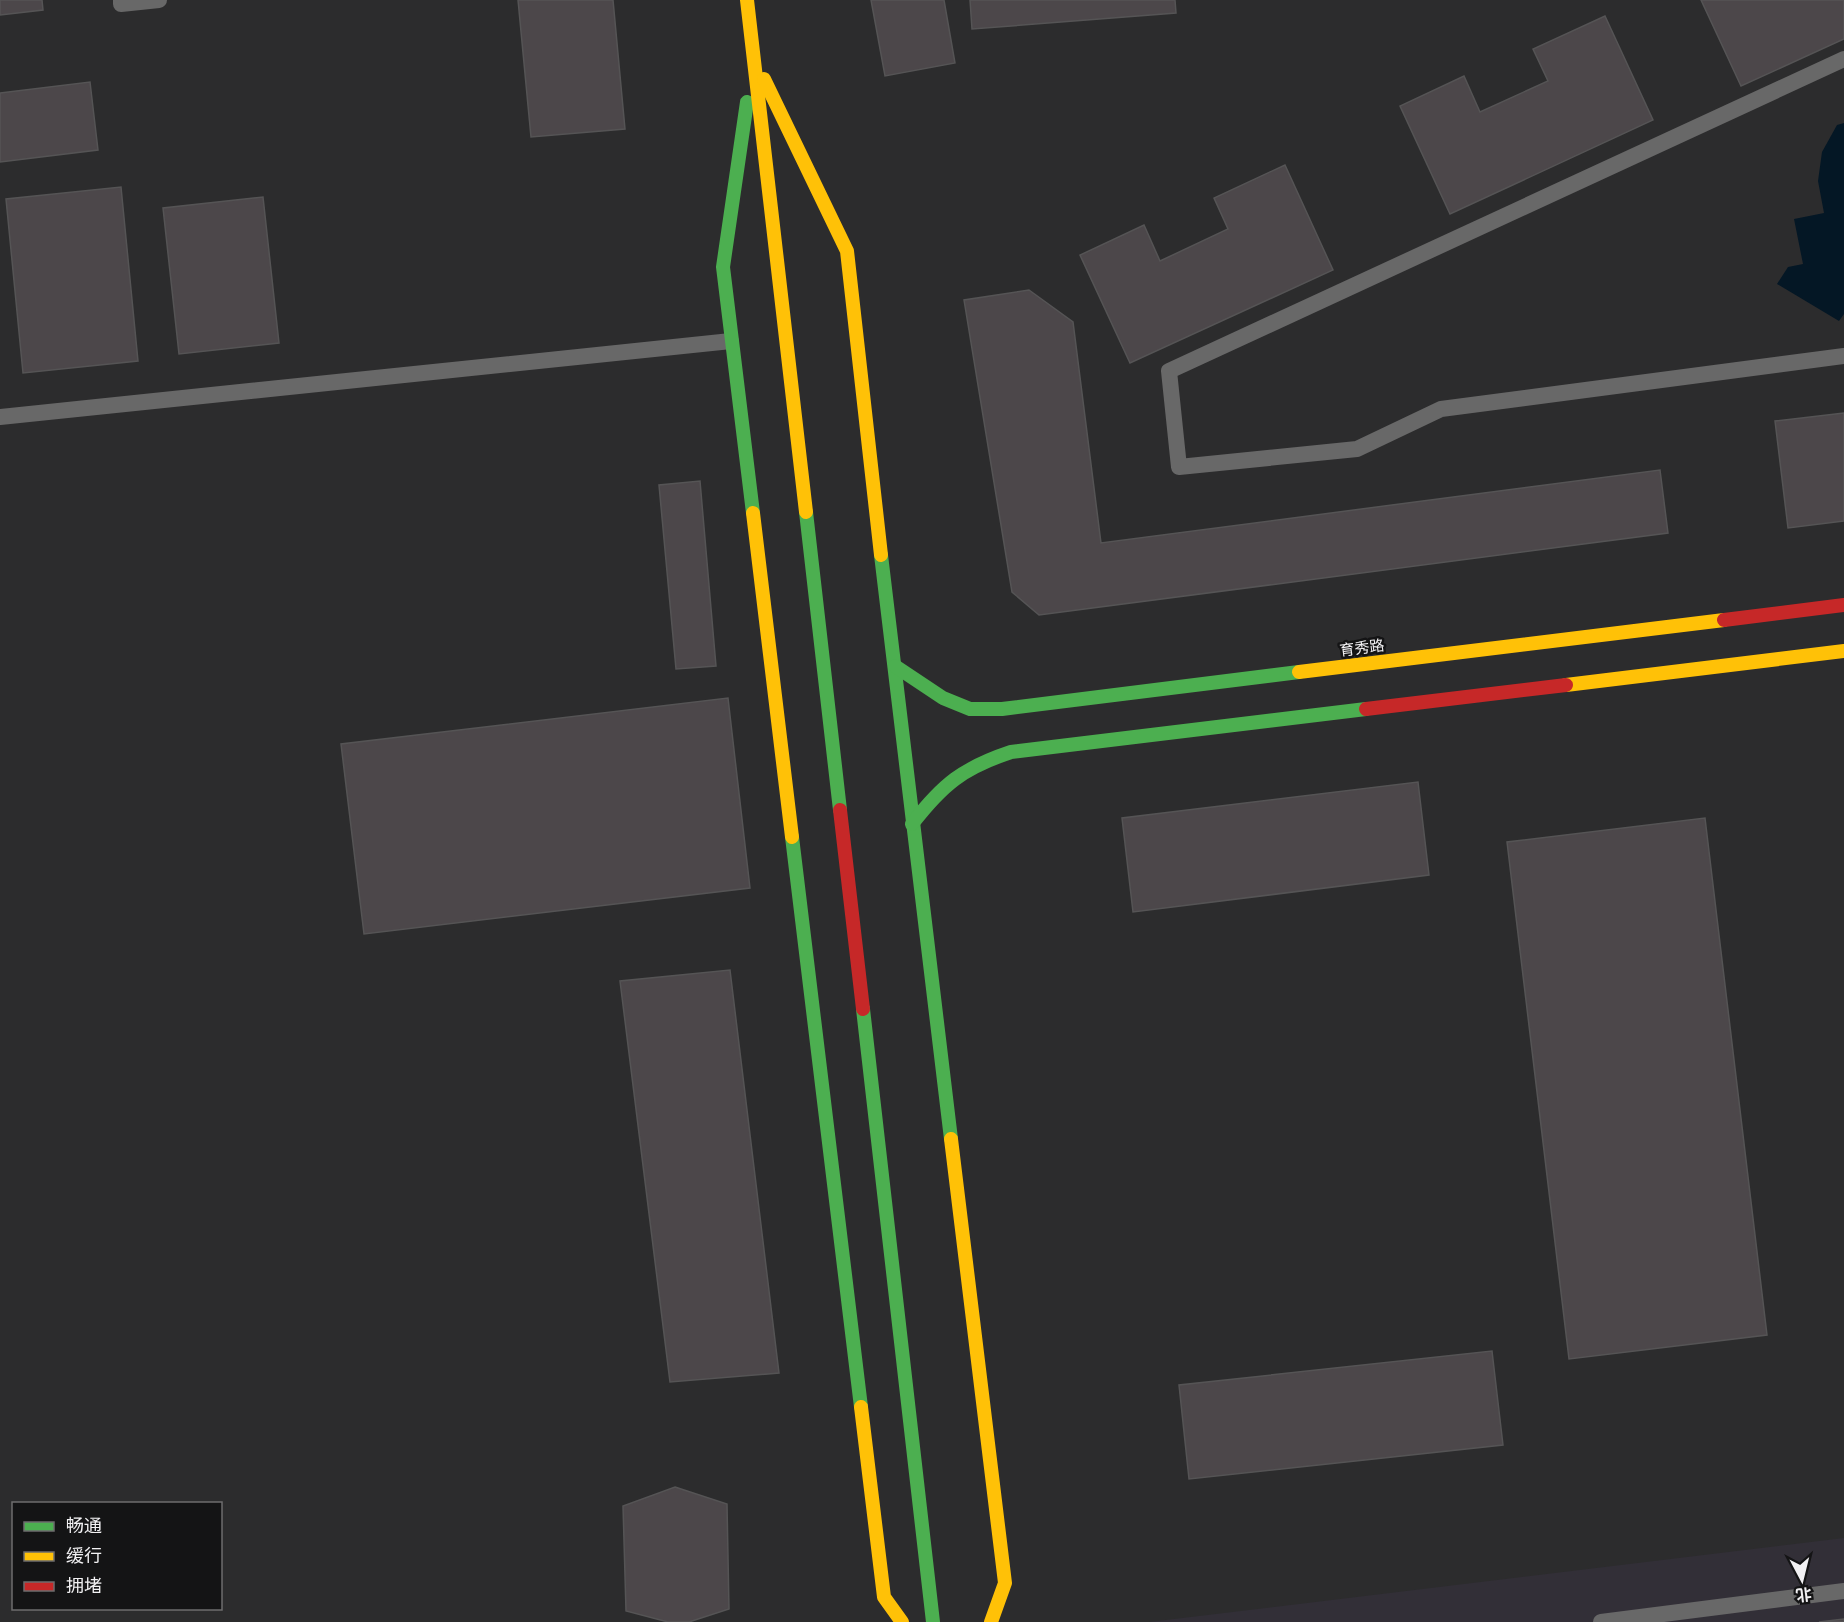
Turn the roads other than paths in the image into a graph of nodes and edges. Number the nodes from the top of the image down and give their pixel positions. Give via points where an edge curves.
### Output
1 (121, 0) edge
2 (159, 0) edge
3 (747, 0) edge
4 (753, 56) junction
5 (1844, 59) edge
6 (731, 341) junction
7 (1844, 356) edge
8 (0, 417) edge
9 (1844, 605) edge
10 (1844, 651) edge
11 (895, 666) junction
12 (912, 824) junction
13 (1844, 1591) edge
14 (902, 1622) edge
15 (933, 1622) edge
16 (991, 1622) edge
17 (1600, 1622) edge
18 (1606, 1622) edge

1 - 2 lane via 122,4
3 - 4 street
4 - 6 street via 723,267
4 - 11 street via 847,251
4 - 15 street
5 - 7 lane via 1169,371 1179,467 1357,448 1441,409
6 - 8 lane
6 - 14 street via 885,1597
9 - 11 street, 育秀路 via 1002,710 970,709 943,698
10 - 12 street via 1011,752 981,762 956,777 933,796
11 - 12 street
12 - 16 street via 1005,1583
13 - 18 lane
17 - 18 lane

